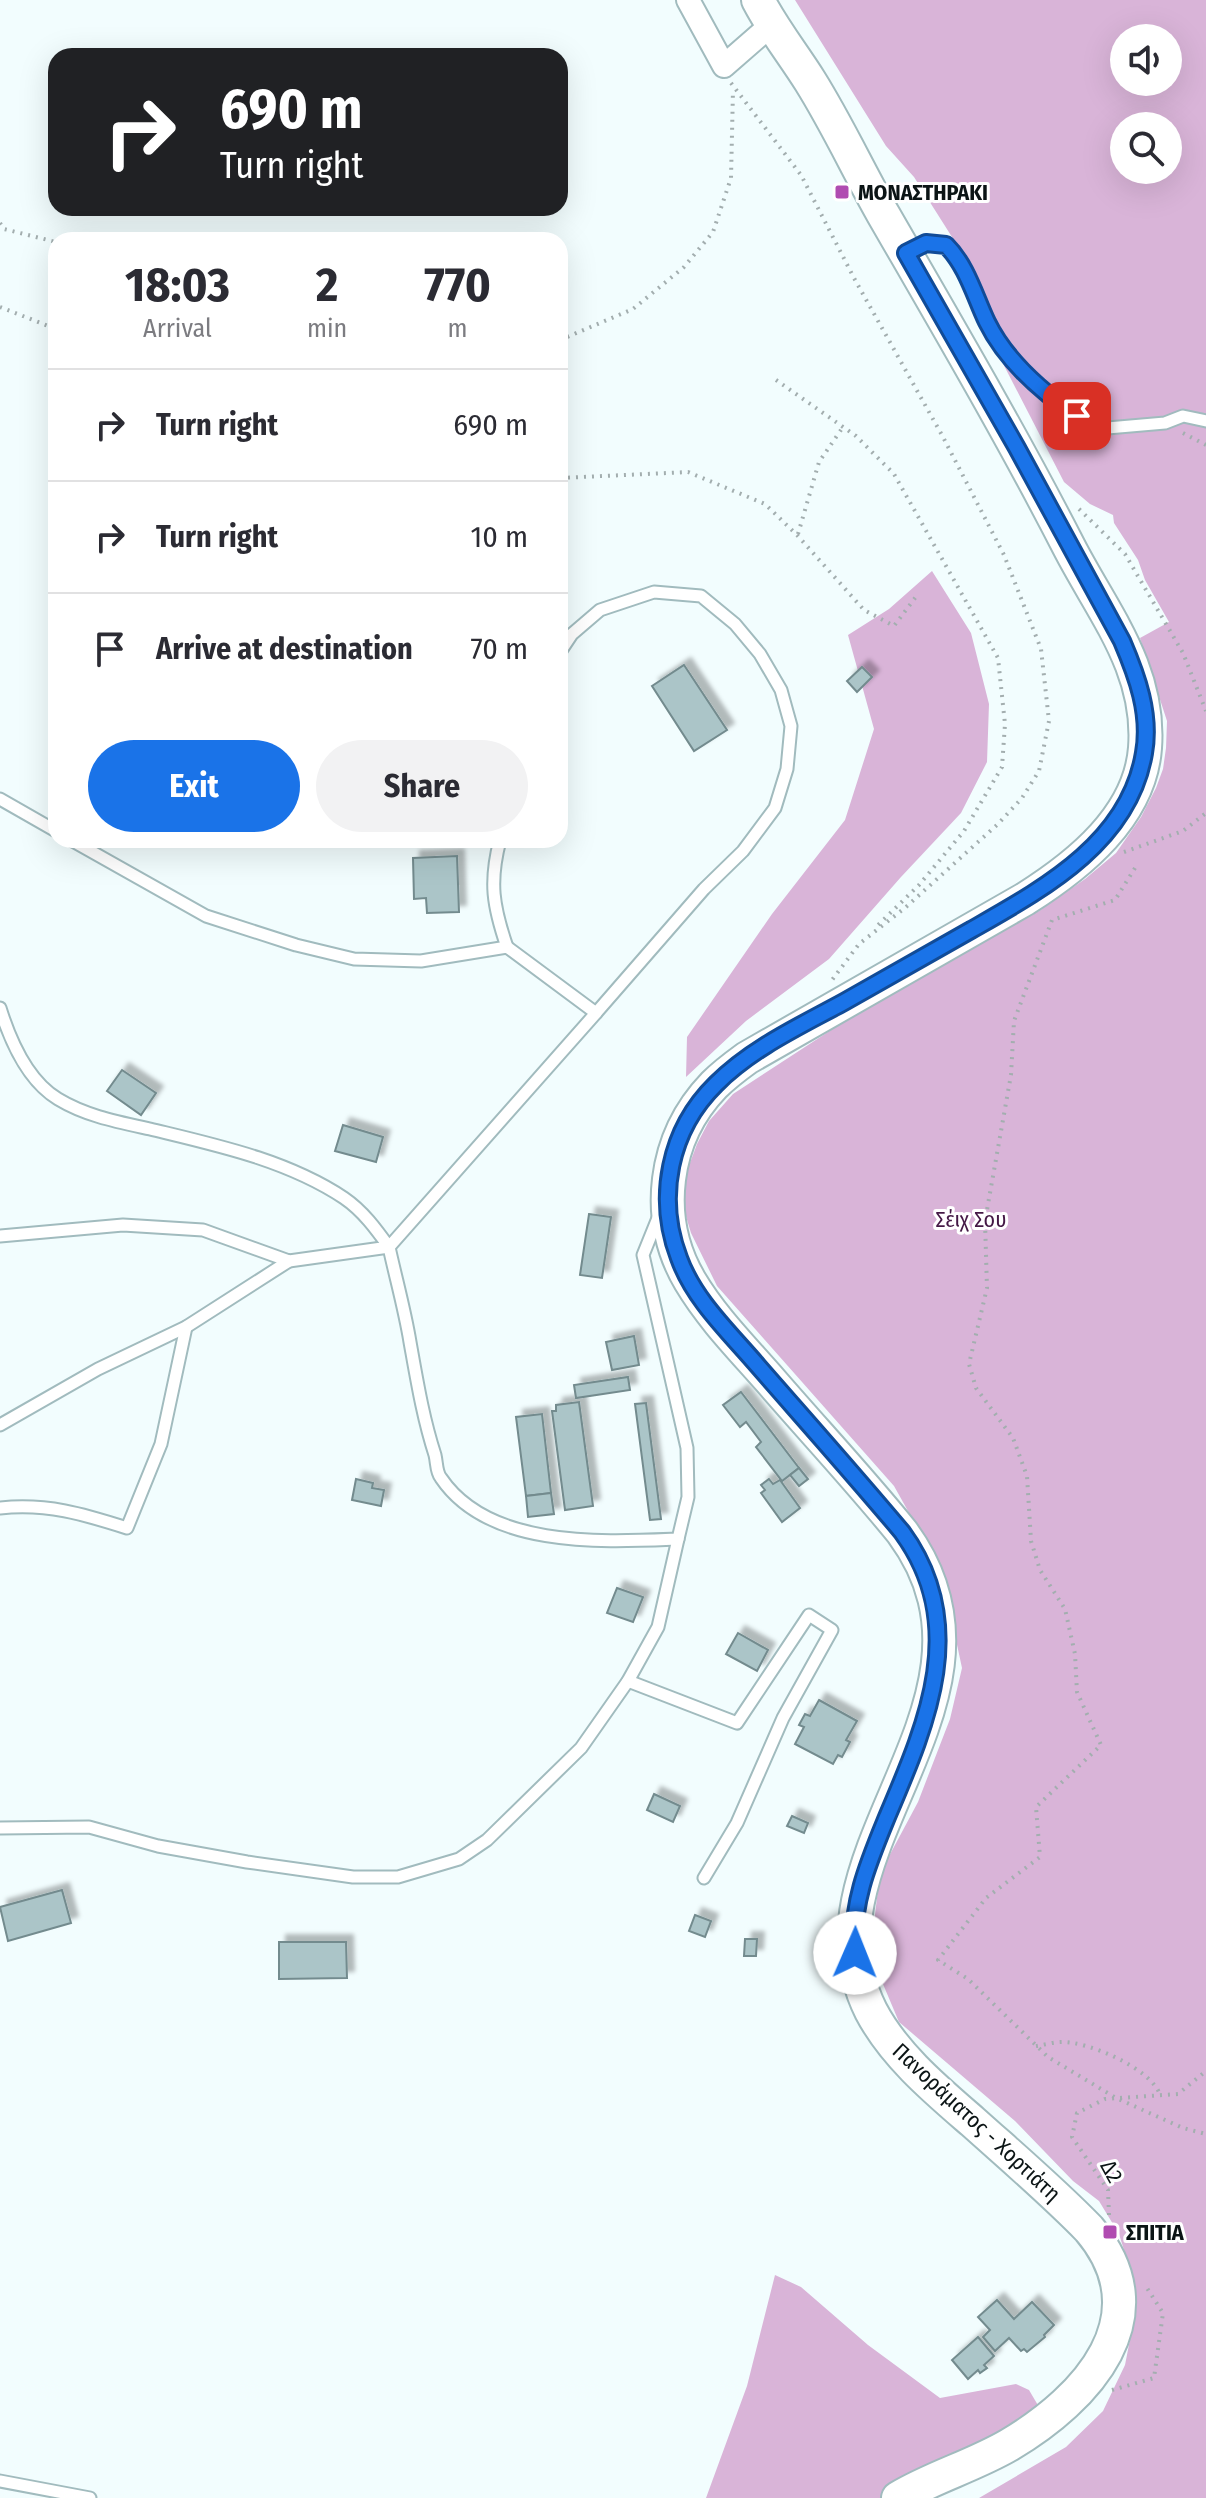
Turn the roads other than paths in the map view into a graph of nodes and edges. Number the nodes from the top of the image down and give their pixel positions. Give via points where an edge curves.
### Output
1 (688, 0) edge
2 (764, 12) edge
3 (906, 253) junction
4 (1206, 421) edge
5 (568, 640) edge
6 (0, 799) edge
7 (48, 826) edge
8 (85, 848) edge
9 (498, 848) edge
10 (507, 947) junction
11 (0, 1008) edge
12 (596, 1013) junction
13 (666, 1198) junction
14 (0, 1236) edge
15 (389, 1247) junction
16 (289, 1261) junction
17 (186, 1327) junction
18 (0, 1425) edge
19 (0, 1508) edge
20 (678, 1539) junction
21 (628, 1681) junction
22 (0, 1828) edge
23 (704, 1878) dead end
24 (0, 2481) edge
25 (90, 2498) edge
26 (898, 2498) edge

1 - 2 street via 724,66
2 - 3 main road, Πανοράματος - Χορτιάτη via 810,81
3 - 4 lane via 926,243 946,245 1010,359 1096,429 1165,423 1183,416
3 - 13 main road, Πανοράματος - Χορτιάτη via 1116,630 1139,684 1145,751 1120,814 1063,874 747,1058 714,1085 676,1146
5 - 12 lane via 600,610 654,592 701,596 760,654 781,690 791,726 787,769 775,808 743,851
6 - 7 lane
8 - 10 lane via 206,916 311,949 354,959 421,961
9 - 10 lane via 492,868 494,907
10 - 12 lane
11 - 15 lane via 29,1070 56,1098 97,1118 291,1169 346,1199
12 - 15 lane
13 - 20 lane via 643,1255 687,1448 688,1497
13 - 26 main road, Πανοράματος - Χορτιάτη via 677,1253 697,1292 902,1532 918,1557 934,1602 940,1649 930,1704 855,1912 855,1953 867,2000 907,2061 1089,2229 1109,2258 1118,2289 1116,2329 1087,2384 1007,2446
14 - 16 lane via 123,1225 203,1230
15 - 16 lane
15 - 20 lane via 438,1476 457,1497 491,1522 542,1535 613,1542
16 - 17 lane
17 - 18 lane
17 - 19 lane via 161,1444 127,1528 68,1509
20 - 21 lane via 658,1627
21 - 22 lane via 581,1748 498,1830 459,1859 426,1871 353,1877 158,1846 89,1827
21 - 23 lane via 737,1723 809,1615 832,1630 783,1718 737,1823
24 - 25 lane

